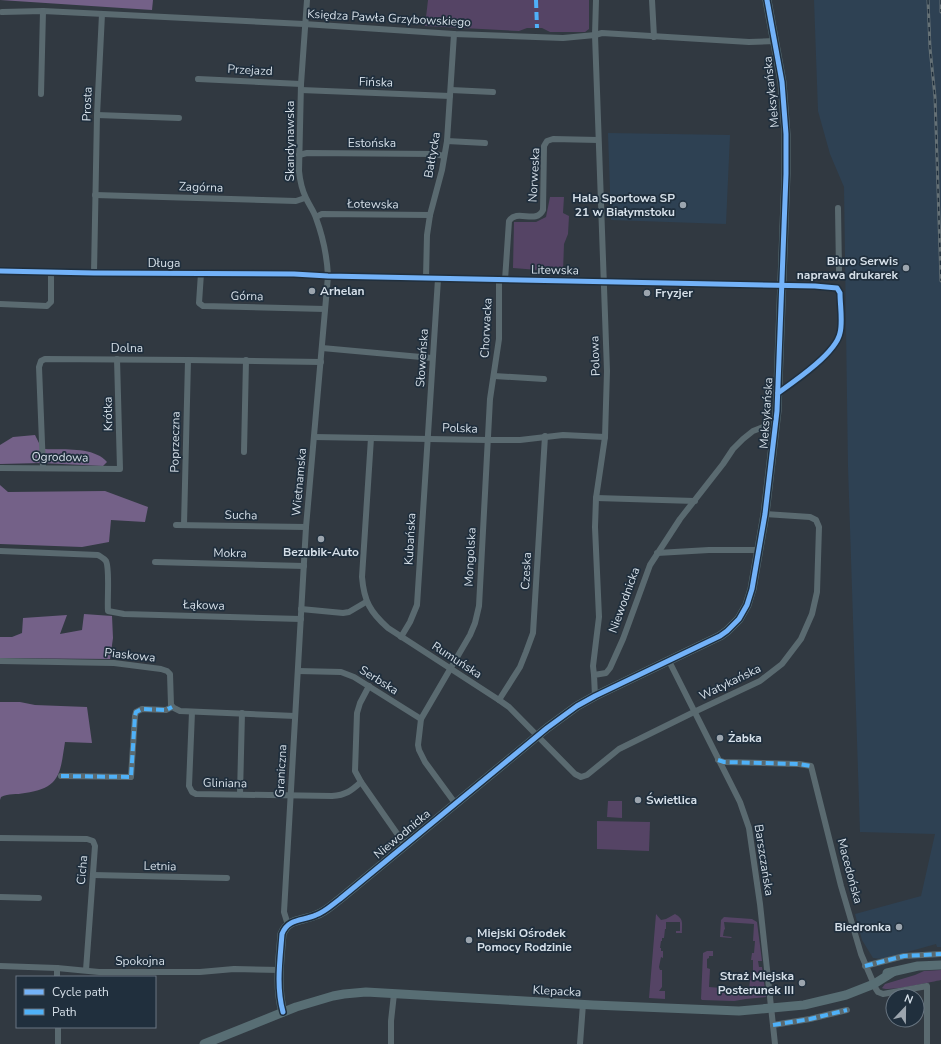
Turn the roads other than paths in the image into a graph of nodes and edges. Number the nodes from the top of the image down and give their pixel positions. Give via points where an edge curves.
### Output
1 (307, 0) edge
2 (596, 0) edge
3 (652, 0) edge
4 (767, 0) edge
5 (43, 11) junction
6 (2, 12) dead end
7 (102, 14) junction
8 (304, 24) junction
9 (454, 34) junction
10 (595, 35) junction
11 (654, 37) junction
12 (775, 41) junction
13 (198, 79) dead end
14 (301, 87) junction
15 (492, 92) dead end
16 (451, 93) junction
17 (41, 94) dead end
18 (98, 115) junction
19 (179, 118) dead end
20 (598, 140) junction
21 (447, 142) junction
22 (485, 143) dead end
23 (299, 155) junction
24 (444, 156) junction
25 (96, 195) junction
26 (305, 198) junction
27 (838, 208) dead end
28 (430, 215) junction
29 (316, 217) junction
30 (839, 270) dead end
31 (0, 271) edge
32 (51, 272) junction
33 (94, 273) junction
34 (201, 273) junction
35 (328, 276) junction
36 (426, 278) junction
37 (438, 278) junction
38 (502, 280) junction
39 (603, 281) junction
40 (781, 286) junction
41 (0, 304) edge
42 (325, 309) junction
43 (322, 348) junction
44 (432, 358) junction
45 (117, 359) junction
46 (188, 360) junction
47 (246, 360) junction
48 (321, 362) junction
49 (494, 376) junction
50 (544, 379) dead end
51 (778, 393) junction
52 (776, 425) junction
53 (545, 436) junction
54 (314, 437) junction
55 (605, 437) junction
56 (371, 438) junction
57 (427, 438) junction
58 (487, 440) junction
59 (244, 452) dead end
60 (0, 468) edge
61 (43, 468) junction
62 (120, 469) joint
63 (596, 498) junction
64 (695, 501) junction
65 (765, 514) junction
66 (176, 525) dead end
67 (184, 525) junction
68 (306, 527) junction
69 (758, 550) junction
70 (0, 551) edge
71 (657, 553) junction
72 (155, 562) dead end
73 (304, 566) junction
74 (366, 602) junction
75 (301, 609) junction
76 (301, 619) junction
77 (402, 637) junction
78 (0, 661) edge
79 (669, 661) junction
80 (450, 668) junction
81 (298, 671) junction
82 (594, 676) junction
83 (369, 686) junction
84 (595, 696) junction
85 (499, 700) junction
86 (172, 707) junction
87 (192, 712) junction
88 (694, 712) junction
89 (242, 714) junction
90 (295, 716) junction
91 (421, 719) junction
92 (537, 736) junction
93 (718, 760) junction
94 (61, 776) dead end
95 (361, 782) junction
96 (240, 794) junction
97 (290, 795) junction
98 (455, 804) junction
99 (0, 838) edge
100 (405, 845) junction
101 (93, 875) junction
102 (227, 878) dead end
103 (0, 897) edge
104 (40, 898) dead end
105 (288, 925) junction
106 (941, 954) edge
107 (0, 966) edge
108 (865, 966) junction
109 (941, 966) edge
110 (57, 968) junction
111 (86, 970) junction
112 (280, 970) junction
113 (57, 976) edge
114 (873, 982) junction
115 (394, 994) junction
116 (582, 1004) junction
117 (772, 1009) junction
118 (847, 1010) dead end
119 (283, 1012) junction
120 (773, 1025) junction
121 (58, 1028) edge
122 (58, 1044) edge
123 (204, 1044) edge
124 (391, 1044) edge
125 (580, 1044) edge
126 (775, 1044) edge
127 (927, 1044) edge

1 - 8 street, Skandynawska
2 - 10 street, Polowa
3 - 11 street
4 - 12 street, Meksykańska
5 - 6 street, Księdza Pawła Grzybowskiego
5 - 7 street, Księdza Pawła Grzybowskiego
5 - 17 street
7 - 8 street, Księdza Pawła Grzybowskiego
7 - 18 street, Prosta
8 - 9 street, Księdza Pawła Grzybowskiego
8 - 14 street, Skandynawska
9 - 10 street, Księdza Pawła Grzybowskiego via 563,38
9 - 16 street, Bałtycka
10 - 11 street, Księdza Pawła Grzybowskiego via 602,33
10 - 20 street, Polowa
11 - 12 street, Księdza Pawła Grzybowskiego
12 - 40 street, Meksykańska via 782,82 786,134
13 - 14 street, Przejazd
14 - 16 street, Fińska
14 - 23 street, Skandynawska
15 - 16 street, Fińska
16 - 21 street, Bałtycka
18 - 19 street
18 - 25 street, Prosta
20 - 38 street, Norweska via 547,141 544,146 543,210 537,217 515,215 510,218
20 - 39 street, Polowa
21 - 22 street
21 - 24 street, Bałtycka
23 - 24 street, Estońska
23 - 26 street, Skandynawska
24 - 28 street, Bałtycka
25 - 26 street, Zagórna via 296,201
25 - 33 street, Prosta
26 - 29 street, Skandynawska
27 - 30 street
28 - 29 street, Łotewska via 322,214
28 - 36 street, Bałtycka
29 - 35 street, Skandynawska via 327,260
31 - 32 street, Długa
32 - 33 street, Długa
32 - 41 street via 50,302 47,306
33 - 34 street, Długa
34 - 35 street, Długa
34 - 42 street, Górna via 200,303 203,306
35 - 36 street, Litewska
35 - 42 street, Wietnamska
36 - 37 street, Litewska
37 - 38 street, Litewska
37 - 44 street, Słoweńska
38 - 39 street, Litewska
38 - 49 street, Chorwacka
39 - 40 street, Litewska
39 - 55 street, Polowa via 607,371
40 - 51 street, Meksykańska
40 - 51 street, Litewska via 837,288 840,293 841,330 838,340 823,357
42 - 43 street, Wietnamska
43 - 44 street
43 - 48 street, Wietnamska
44 - 57 street, Słoweńska
45 - 46 street, Dolna
45 - 61 street, Dolna via 41,361 39,367
45 - 62 street, Krótka
46 - 47 street, Dolna
46 - 67 street, Poprzeczna
47 - 48 street, Dolna
47 - 59 street
48 - 54 street, Wietnamska
49 - 50 street, Chorwacka
49 - 58 street, Chorwacka
51 - 52 street, Meksykańska
52 - 64 street, Niewodnicka via 760,428 743,438
52 - 65 street, Meksykańska
53 - 55 street, Polska
53 - 58 street, Polska via 520,440
53 - 85 street, Czeska via 533,633 520,667
54 - 56 street, Polska
54 - 68 street, Wietnamska
55 - 63 street, Polowa
56 - 57 street, Polska
56 - 74 street, Rumuńska via 362,577
57 - 58 street, Polska
57 - 77 street, Kubańska via 417,606
58 - 80 street, Mongolska via 478,606 470,635
60 - 61 street, Ogrodowa
61 - 62 street, Ogrodowa
63 - 64 street
63 - 82 street, Polowa via 599,616
64 - 71 street, Niewodnicka
65 - 69 street, Meksykańska
65 - 88 street, Watykańska via 810,517 816,520 819,527 819,549 817,592 812,614 801,639 772,673
66 - 67 street, Sucha
67 - 68 street, Sucha
68 - 73 street, Wietnamska
69 - 71 street
69 - 79 street, Meksykańska via 749,597 739,620 720,636
70 - 76 street, Łąkowa via 98,555 106,561 108,611 124,614
71 - 82 street, Niewodnicka via 610,668 606,673
72 - 73 street, Mokra
73 - 75 street, Wietnamska
74 - 75 street via 343,613
74 - 77 street, Rumuńska via 380,621
75 - 76 street, Wietnamska
76 - 81 street, Graniczna
77 - 80 street, Rumuńska
78 - 86 street, Piaskowa via 114,663 167,671 170,674
79 - 84 street, Meksykańska
79 - 88 street, Barszczańska
80 - 85 street, Rumuńska
80 - 91 street, Mongolska
81 - 83 street, Serbska via 341,672
81 - 90 street, Graniczna
82 - 84 street
83 - 91 street, Serbska
83 - 95 street via 357,713 354,762 355,771
84 - 92 street, Niewodnicka
85 - 92 street, Rumuńska
86 - 87 street
86 - 94 street via 166,710 142,709 136,712 131,777
87 - 89 street
87 - 96 street, Gliniana via 192,792
88 - 92 street, Watykańska via 619,749 587,775 581,776 575,774
88 - 93 street, Barszczańska
89 - 90 street
89 - 96 street
90 - 97 street, Graniczna
91 - 98 street via 418,745 421,756
92 - 98 street, Niewodnicka
93 - 108 street, Macedońska via 811,766 841,886
93 - 117 street, Barszczańska via 740,802 750,828
95 - 97 street, Gliniana via 343,795
95 - 100 street
96 - 97 street, Gliniana
97 - 105 street, Graniczna via 284,912
98 - 100 street, Niewodnicka
99 - 101 street, Cicha via 93,841
100 - 105 street, Niewodnicka via 321,913
101 - 102 street, Letnia
101 - 111 street, Cicha
103 - 104 street
105 - 112 street via 282,934
106 - 108 street via 904,956
107 - 110 street, Spokojna
108 - 114 street, Macedońska
109 - 114 street, Klepacka via 918,966 893,972
110 - 111 street, Spokojna
110 - 113 street
111 - 112 street, Spokojna
112 - 119 street via 279,997
114 - 117 street, Klepacka via 846,996
114 - 127 street via 878,992 887,994 927,986
115 - 116 street, Klepacka
115 - 119 street, Klepacka via 344,994
115 - 124 street via 390,1022
116 - 117 street, Klepacka via 739,1011
116 - 125 street
117 - 120 street, Barszczańska
118 - 120 street
119 - 123 street
120 - 126 street, Barszczańska
121 - 122 street

